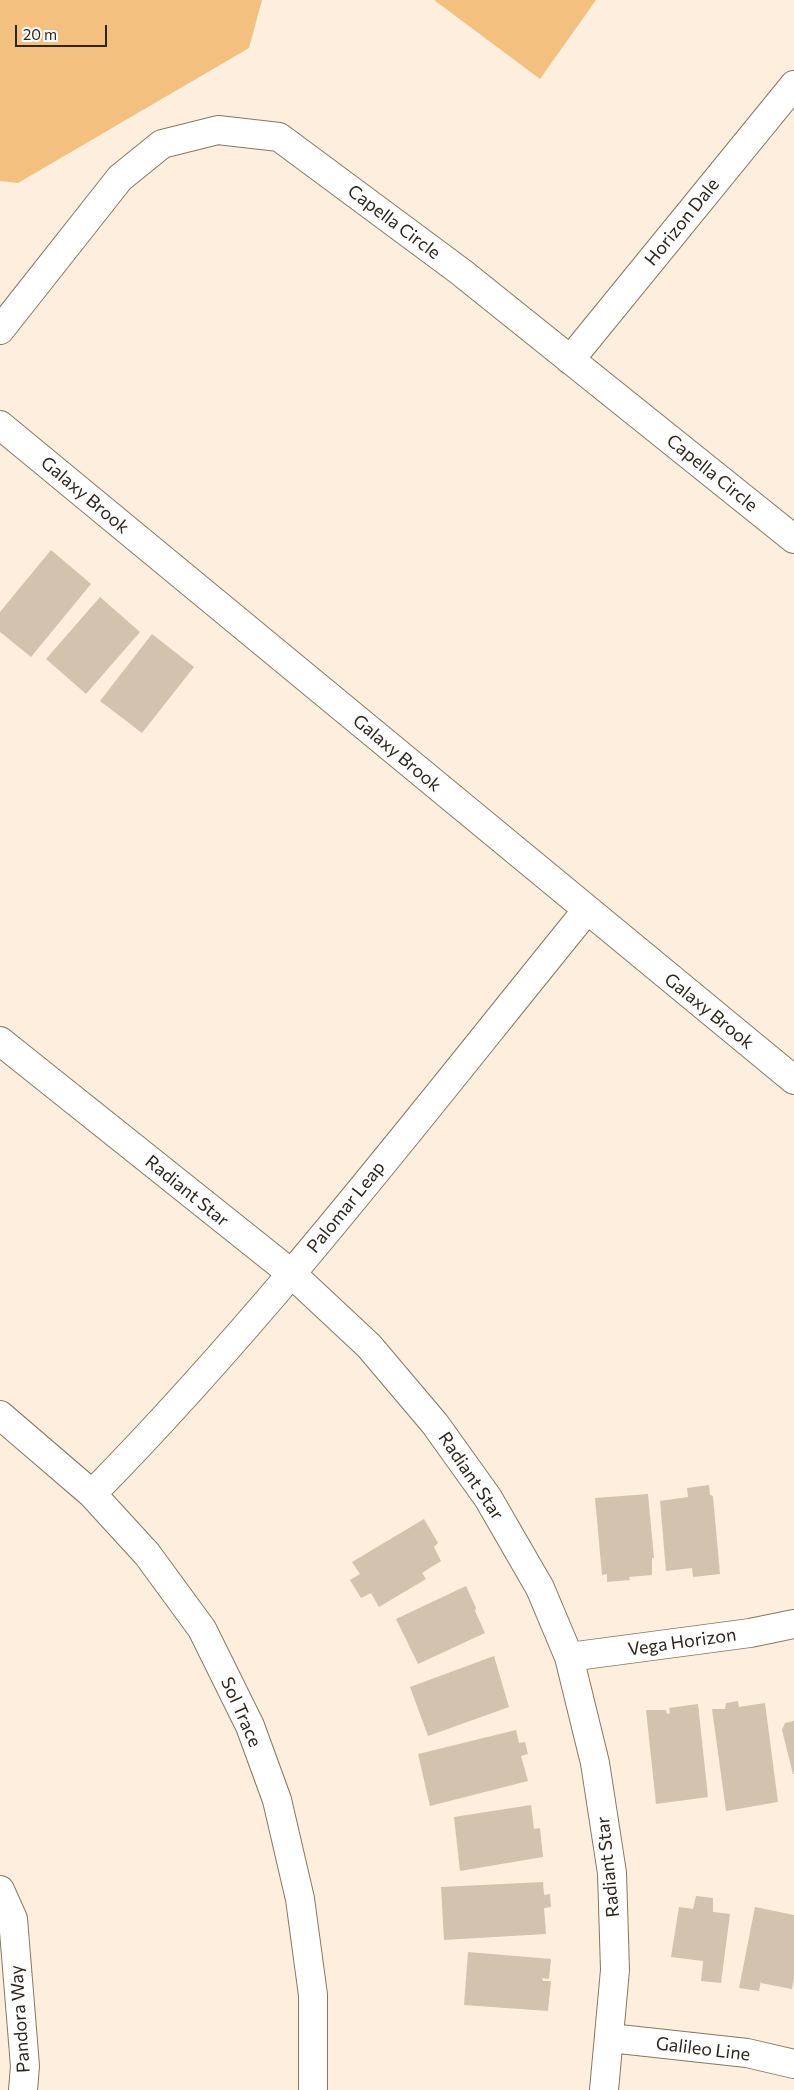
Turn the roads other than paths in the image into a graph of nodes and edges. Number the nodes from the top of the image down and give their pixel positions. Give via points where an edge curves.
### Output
1 (794, 85) edge
2 (0, 330) edge
3 (570, 360) junction
4 (0, 425) edge
5 (794, 539) edge
6 (586, 910) junction
7 (0, 1042) edge
8 (794, 1080) edge
9 (292, 1274) junction
10 (0, 1415) edge
11 (92, 1494) junction
12 (794, 1624) edge
13 (569, 1657) junction
14 (0, 1890) edge
15 (610, 2038) junction
16 (794, 2064) edge
17 (23, 2090) edge
18 (313, 2090) edge
19 (604, 2090) edge

1 - 3 street, Horizon Dale
2 - 3 street, Capella Circle via 120,178 162,144 218,130 279,137 461,272
3 - 5 street, Capella Circle
4 - 6 street, Galaxy Brook
6 - 8 street, Galaxy Brook
6 - 9 street, Palomar Leap
7 - 9 street, Radiant Star
9 - 11 street, Palomar Leap
9 - 13 street, Radiant Star via 369,1346 435,1424 488,1498 540,1588
10 - 11 street, Sol Trace
11 - 18 street, Sol Trace via 147,1554 202,1629 250,1726 277,1800 300,1899 313,1994
12 - 13 street, Vega Horizon via 750,1633
13 - 15 street, Radiant Star via 595,1763 612,1873 615,1970
14 - 17 street, Pandora Way via 13,1918 25,2066
15 - 16 street, Galileo Line via 747,2053
15 - 19 street, Radiant Star

